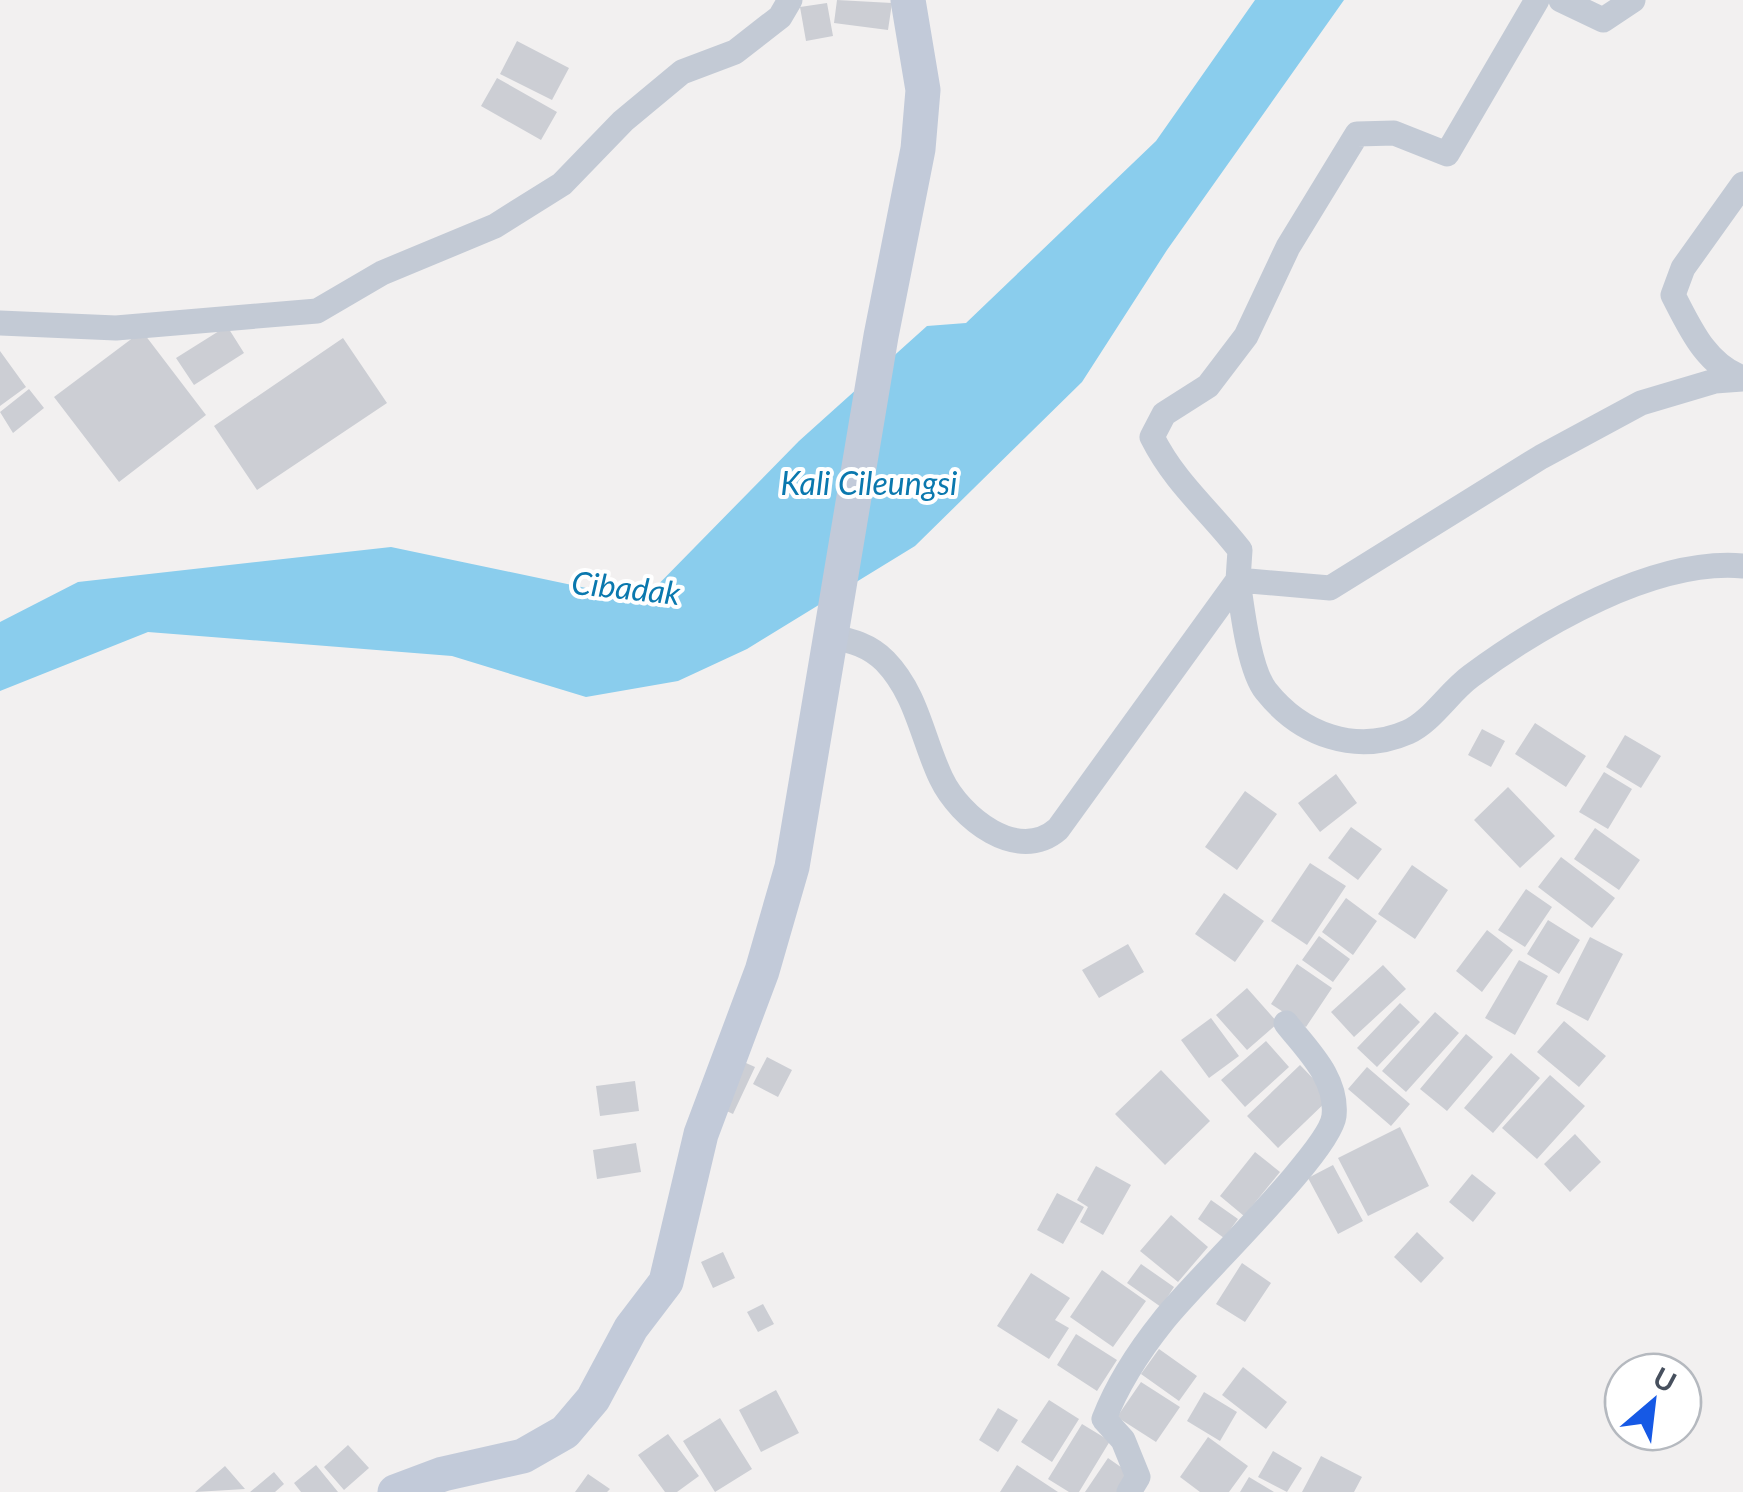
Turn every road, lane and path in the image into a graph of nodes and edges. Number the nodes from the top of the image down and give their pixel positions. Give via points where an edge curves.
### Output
1 (790, 0) edge
2 (908, 0) edge
3 (1537, 0) edge
4 (1561, 0) edge
5 (1632, 0) edge
6 (1743, 184) edge
7 (0, 323) edge
8 (1743, 379) edge
9 (1743, 566) edge
10 (1238, 580) junction
11 (833, 624) junction
12 (1286, 1022) dead end
13 (395, 1492) edge
14 (1130, 1492) edge

1 - 7 street via 780,18 735,52 682,72 562,184 496,226 382,273 317,311 116,328
2 - 11 main road via 921,110
3 - 10 street via 1447,154 1394,133 1357,134 1288,247 1246,336 1208,386 1164,414 1152,437 1171,476 1240,550
4 - 5 street via 1603,20
6 - 8 street via 1682,268 1673,295 1698,341 1725,372
8 - 10 street via 1640,403 1330,588
9 - 10 street via 1674,572 1538,630 1466,679 1412,730 1372,744 1316,734 1264,690
10 - 11 street via 1070,816 1038,843 1007,840 956,798 942,780 911,697 887,663
11 - 13 main road via 792,868 701,1134 666,1282 631,1328 593,1400 565,1432 523,1456
12 - 14 street via 1332,1090 1330,1130 1163,1320 1118,1386 1104,1419 1124,1440 1138,1476

